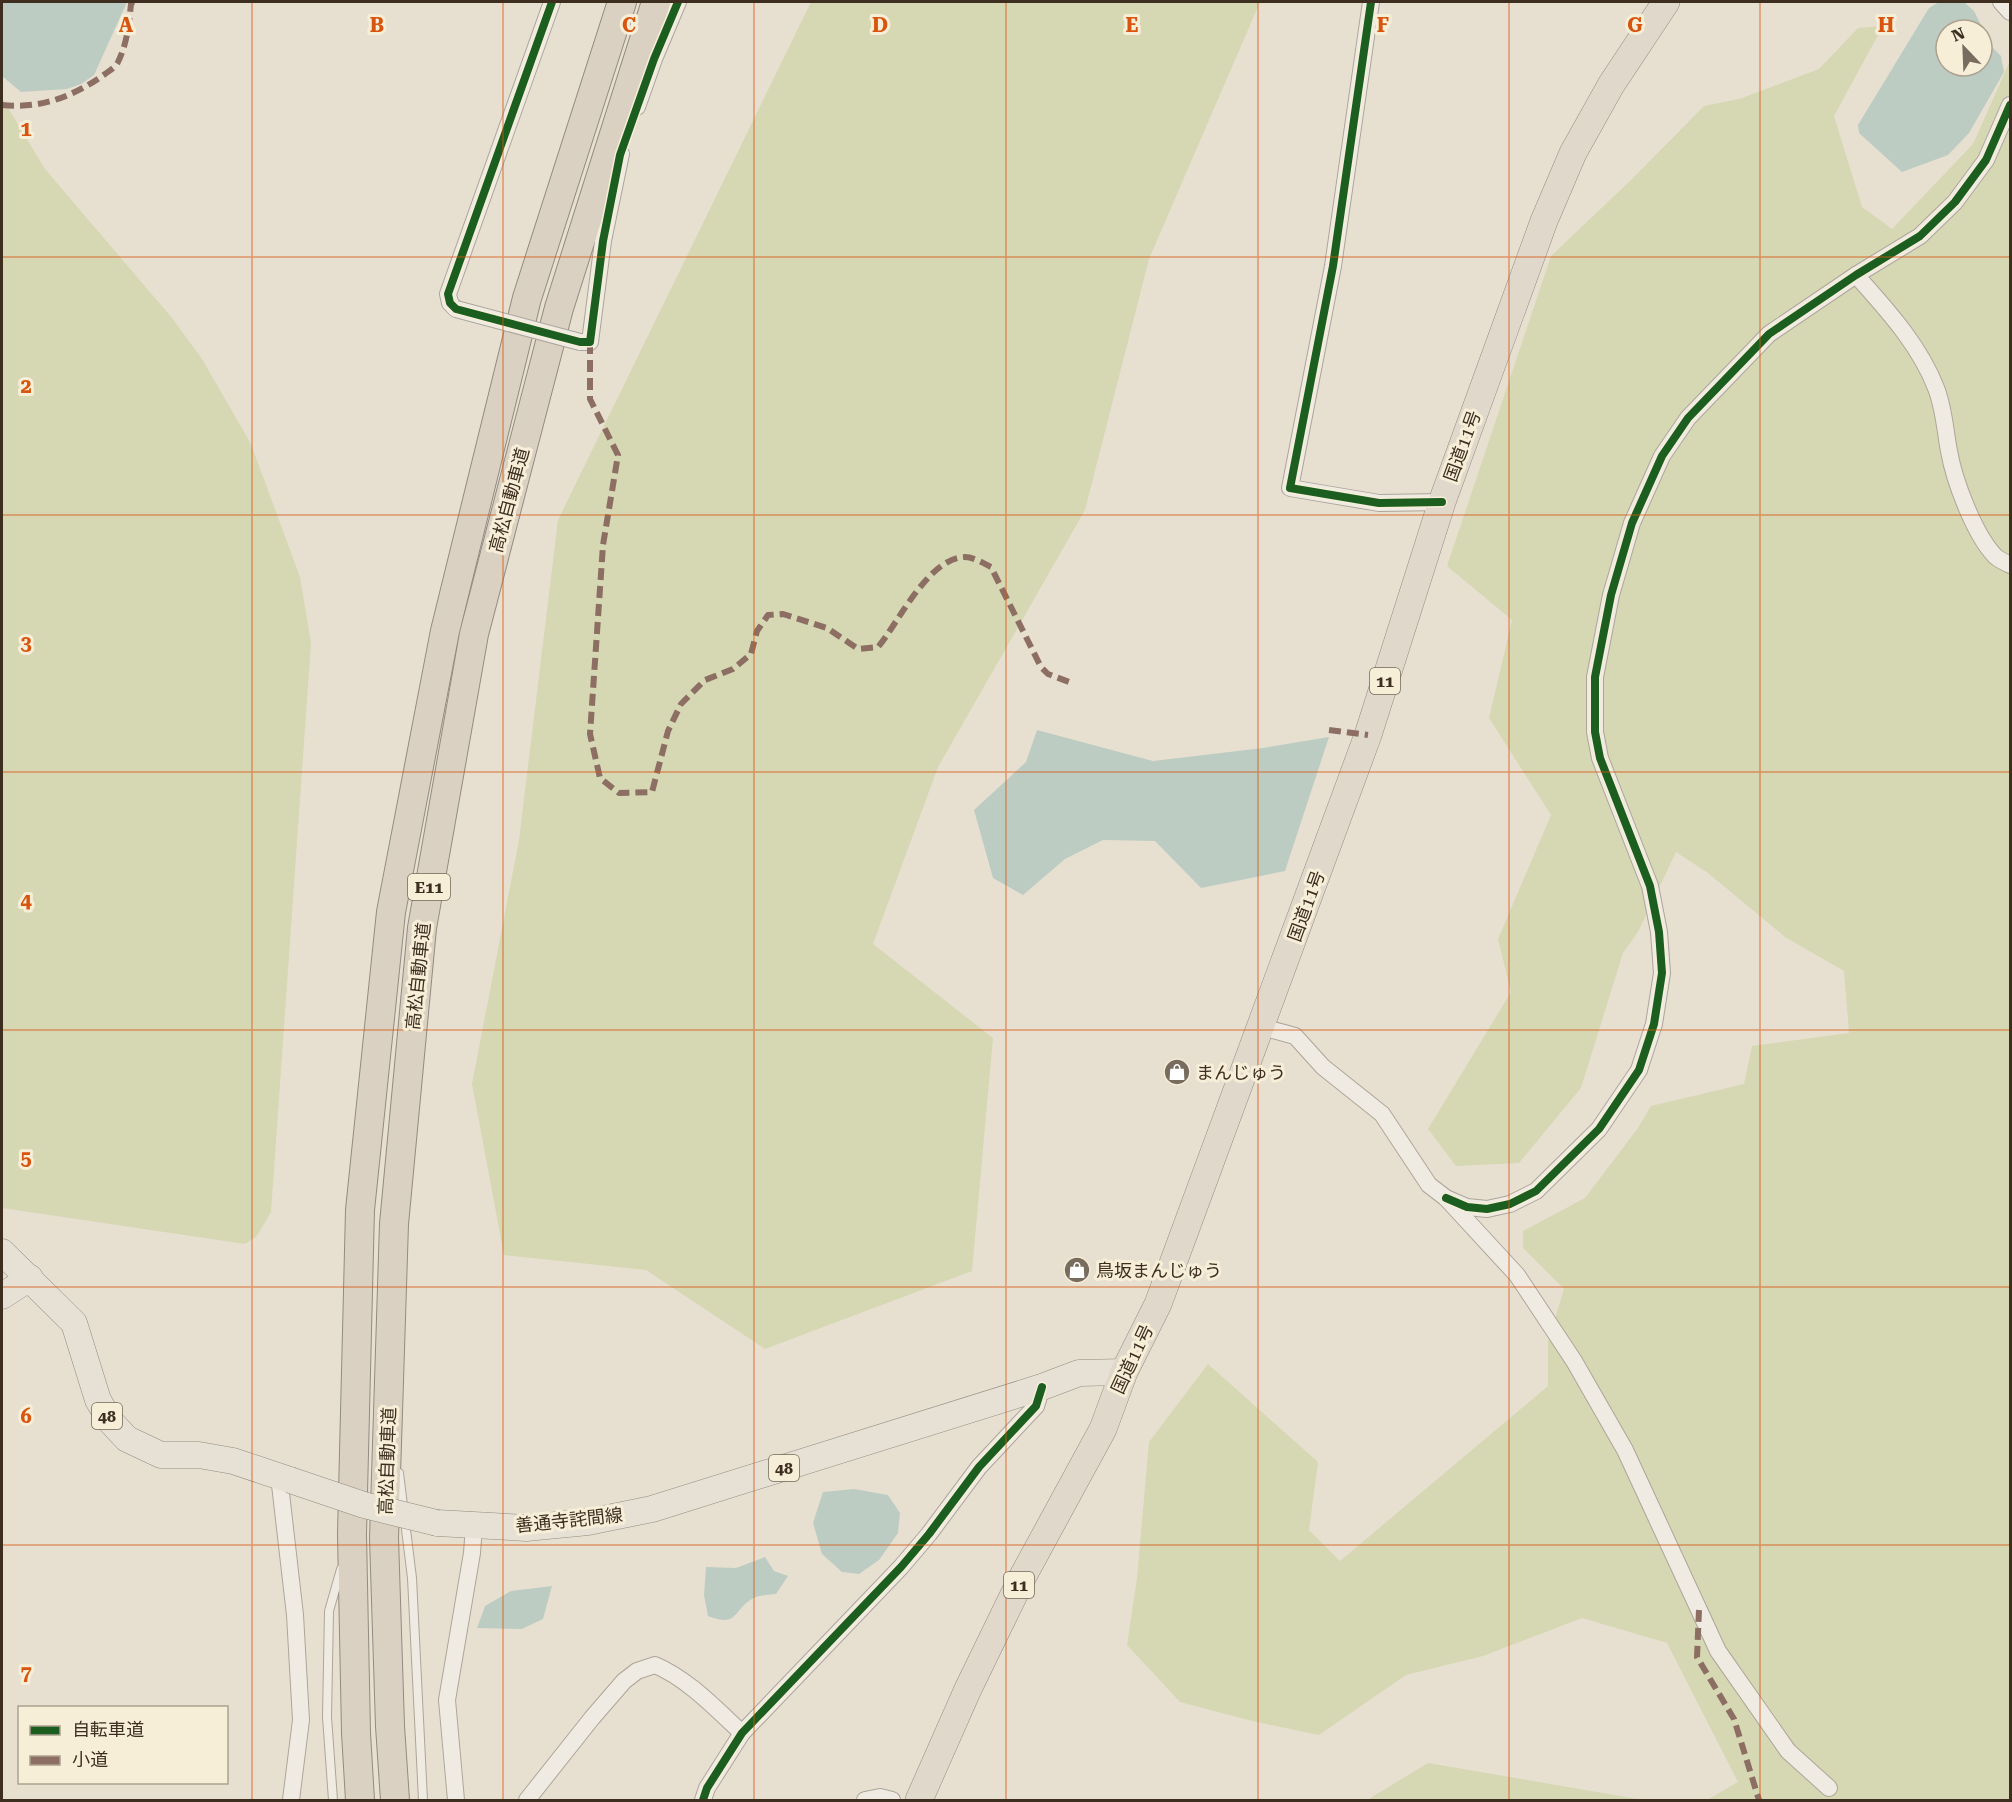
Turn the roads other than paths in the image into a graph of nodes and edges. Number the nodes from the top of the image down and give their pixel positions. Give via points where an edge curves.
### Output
1 (552, 2) edge
2 (622, 2) edge
3 (656, 2) edge
4 (678, 2) edge
5 (1371, 2) edge
6 (1666, 2) edge
7 (2001, 2) edge
8 (2010, 12) edge
9 (2010, 105) edge
10 (1856, 275) junction
11 (1442, 502) junction
12 (2010, 565) edge
13 (1262, 1027) junction
14 (1446, 1198) junction
15 (2, 1252) edge
16 (30, 1278) junction
17 (2, 1296) edge
18 (1124, 1372) junction
19 (1042, 1387) junction
20 (389, 1395) junction
21 (396, 1452) dead end
22 (398, 1464) dead end
23 (284, 1478) junction
24 (474, 1526) junction
25 (352, 1534) junction
26 (742, 1733) junction
27 (1829, 1788) dead end
28 (291, 1800) edge
29 (333, 1800) edge
30 (360, 1800) edge
31 (395, 1800) edge
32 (423, 1800) edge
33 (456, 1800) edge
34 (527, 1800) edge
35 (703, 1800) edge
36 (866, 1800) edge
37 (892, 1800) edge
38 (919, 1800) edge

1 - 4 street, bridge via 448,294 456,309 590,342 603,242 620,155
2 - 25 highway, 高松自動車道 / E11 via 526,298 445,631 391,912 360,1210
3 - 20 highway, 高松自動車道 / E11 via 559,308 474,634 422,928 394,1224
5 - 11 street via 1333,266 1290,488 1379,503
6 - 11 highway, 国道11号 / 11 via 1573,153 1544,221
7 - 8 street
9 - 10 street via 1986,160 1955,202 1920,236
10 - 12 street via 1896,320 1927,369 1945,418 1956,477 1979,535 1996,558
10 - 14 street via 1769,334 1688,418 1662,456 1632,523 1611,595 1595,677 1595,732 1600,758 1650,886 1662,973 1654,1024 1639,1070 1599,1129 1536,1191 1510,1204 1487,1209 1467,1207
11 - 13 highway, 国道11号 / 11 via 1368,735
13 - 14 street via 1295,1036 1323,1067 1382,1114 1429,1185
13 - 18 highway, 国道11号 / 11 via 1158,1305
14 - 27 street via 1517,1275 1575,1361 1625,1450 1718,1651 1788,1751
15 - 16 main road, 善通寺詫間線 / 48
16 - 17 main road
16 - 23 main road, 善通寺詫間線 / 48 via 74,1323 98,1400 127,1439 161,1455 199,1455 232,1461
18 - 19 main road, 善通寺詫間線 / 48 via 1078,1372
18 - 38 highway, 国道11号 / 11 via 1103,1429 1023,1576
19 - 24 main road, 善通寺詫間線 / 48 via 652,1509 588,1522 526,1528
19 - 26 street via 1036,1406 979,1467 901,1567
20 - 21 lane
20 - 31 highway, 高松自動車道 / E11 via 384,1538
22 - 32 lane via 412,1578
23 - 24 main road, 善通寺詫間線 / 48, bridge via 364,1505 437,1523
23 - 28 street via 301,1720
24 - 33 street via 447,1700
25 - 29 lane via 329,1611 327,1717
25 - 30 highway, 高松自動車道 / E11
26 - 34 street via 668,1671 655,1665 624,1681
26 - 35 street
36 - 37 street

